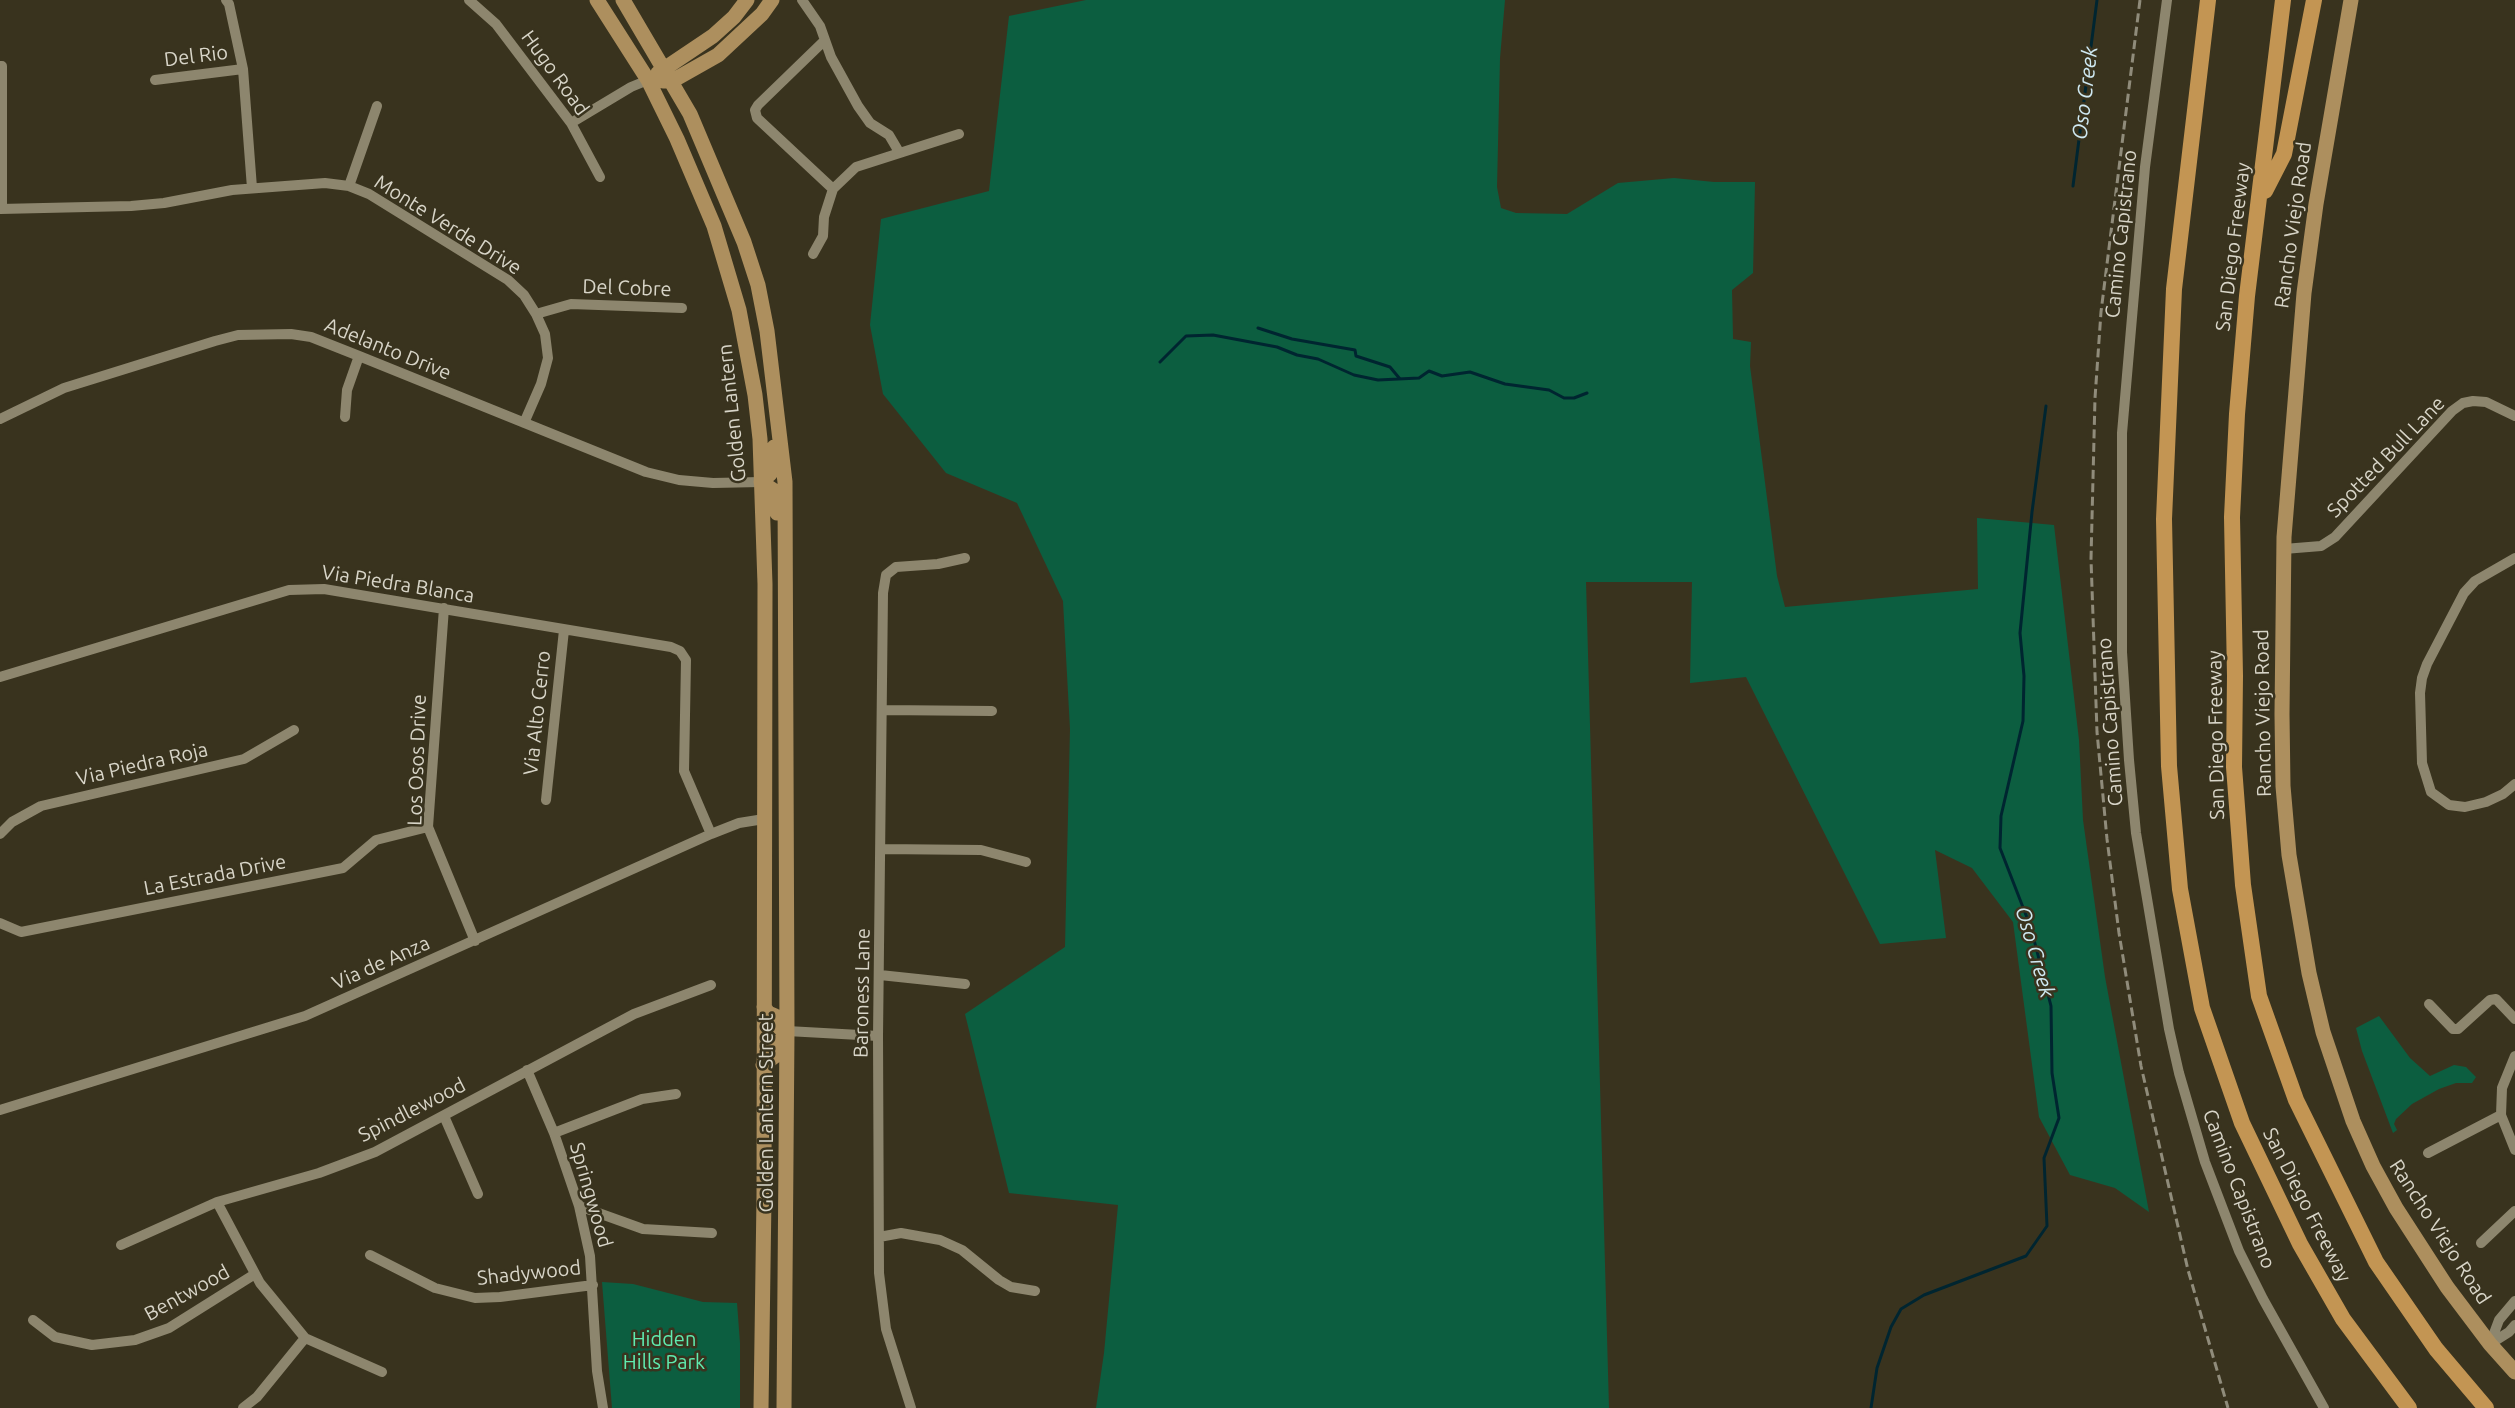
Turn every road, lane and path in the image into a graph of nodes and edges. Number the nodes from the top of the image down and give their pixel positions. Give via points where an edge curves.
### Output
1 (226, 0) edge
2 (469, 0) edge
3 (597, 0) edge
4 (623, 0) edge
5 (747, 0) edge
6 (772, 0) edge
7 (802, 0) edge
8 (2167, 0) edge
9 (2208, 0) edge
10 (2283, 0) edge
11 (2314, 0) edge
12 (2351, 0) edge
13 (824, 41) junction
14 (0, 66) edge
15 (243, 69) junction
16 (668, 74) junction
17 (155, 80) dead end
18 (648, 80) junction
19 (377, 106) dead end
20 (571, 123) junction
21 (959, 134) dead end
22 (899, 152) junction
23 (600, 177) dead end
24 (349, 186) junction
25 (252, 188) junction
26 (832, 189) junction
27 (2259, 202) junction
28 (1, 209) edge
29 (813, 254) dead end
30 (682, 308) dead end
31 (536, 314) junction
32 (359, 356) junction
33 (774, 391) junction
34 (2515, 416) edge
35 (345, 417) dead end
36 (0, 419) edge
37 (524, 423) junction
38 (761, 482) junction
39 (2284, 549) junction
40 (965, 558) dead end
41 (2515, 558) edge
42 (787, 571) junction
43 (444, 608) junction
44 (564, 630) junction
45 (0, 677) edge
46 (882, 710) junction
47 (992, 711) dead end
48 (294, 730) dead end
49 (2515, 784) edge
50 (785, 789) junction
51 (546, 800) dead end
52 (764, 819) junction
53 (428, 827) junction
54 (0, 834) edge
55 (711, 834) junction
56 (786, 839) junction
57 (881, 849) junction
58 (1026, 862) dead end
59 (0, 923) edge
60 (476, 941) junction
61 (880, 975) junction
62 (965, 984) dead end
63 (711, 985) dead end
64 (2429, 1004) dead end
65 (764, 1007) junction
66 (2515, 1020) edge
67 (787, 1031) junction
68 (878, 1036) junction
69 (2515, 1056) edge
70 (763, 1065) junction
71 (527, 1070) junction
72 (676, 1094) dead end
73 (0, 1110) edge
74 (444, 1116) junction
75 (2501, 1116) junction
76 (554, 1133) junction
77 (2515, 1150) edge
78 (2428, 1153) dead end
79 (478, 1194) dead end
80 (217, 1202) junction
81 (579, 1206) junction
82 (2515, 1211) edge
83 (712, 1233) dead end
84 (879, 1237) junction
85 (2481, 1243) dead end
86 (122, 1245) dead end
87 (370, 1255) dead end
88 (255, 1274) junction
89 (593, 1285) junction
90 (1035, 1292) dead end
91 (2515, 1301) edge
92 (33, 1320) dead end
93 (2515, 1325) edge
94 (305, 1338) junction
95 (2490, 1344) junction
96 (382, 1372) dead end
97 (2515, 1372) edge
98 (243, 1408) edge
99 (603, 1408) edge
100 (761, 1408) edge
101 (784, 1408) edge
102 (911, 1408) edge
103 (2324, 1408) edge
104 (2409, 1408) edge
105 (2486, 1408) edge

1 - 15 street
2 - 20 street, Hugo Road via 496,24
3 - 18 main road, Golden Lantern
4 - 16 main road
5 - 16 main road via 734,17
6 - 16 main road via 718,55
7 - 13 street via 820,26
8 - 103 street, Camino Capistrano via 2145,167 2122,432 2122,652 2136,833 2169,1029 2205,1162 2239,1251
9 - 104 highway, San Diego Freeway via 2174,289 2164,519 2169,766 2180,889 2202,1008 2242,1123 2300,1244 2343,1319
10 - 27 highway, San Diego Freeway
11 - 27 highway via 2284,154
12 - 39 main road, Rancho Viejo Road via 2304,293
13 - 22 street via 858,106 870,123 889,135
13 - 26 street via 755,110 757,118
14 - 28 street
15 - 17 street, Del Rio
15 - 25 street
16 - 18 main road
16 - 33 main road via 711,158 744,242 762,308
18 - 20 street
18 - 38 main road, Golden Lantern via 689,165 726,262 750,358
19 - 24 street
20 - 23 street, Hugo Road
21 - 22 street
22 - 26 street via 856,167
24 - 25 street, Monte Verde Drive via 325,183
24 - 31 street, Monte Verde Drive via 369,194 508,280
25 - 28 street, Monte Verde Drive via 153,204
26 - 29 street via 823,236
27 - 105 highway, San Diego Freeway via 2236,414 2232,517 2234,767 2243,885 2259,996 2296,1100 2376,1262 2436,1349
30 - 31 street, Del Cobre via 571,304
31 - 37 street, Monte Verde Drive via 545,334 548,358
32 - 35 street via 347,390
32 - 36 street, Adelanto Drive via 311,337 238,335 64,388
32 - 37 street, Adelanto Drive
33 - 38 main road via 774,464
33 - 42 main road via 785,482
34 - 39 street, Spotted Bull Lane via 2486,402 2463,403 2335,537 2321,546
37 - 38 street, Adelanto Drive via 646,472 713,483
38 - 42 main road via 773,490 777,504 777,547
38 - 52 main road, Golden Lantern via 765,584
39 - 95 main road, Rancho Viejo Road via 2284,798 2298,914 2323,1032 2353,1121 2373,1166 2446,1287
40 - 46 street, Baroness Lane via 896,567 886,575
41 - 49 street via 2475,581 2451,615 2422,678 2420,728 2425,778 2430,792 2440,801 2465,807 2486,802
42 - 50 main road
43 - 44 street, Via Piedra Blanca
43 - 45 street, Via Piedra Blanca via 324,589 289,590
43 - 53 street, Los Osos Drive
44 - 51 street, Via Alto Cerro
44 - 55 street, Via Piedra Blanca via 680,651 686,660 684,771
46 - 47 street
46 - 57 street, Baroness Lane
48 - 54 street, Via Piedra Roja via 244,759 42,806 12,822
50 - 52 main road via 775,794
50 - 56 main road, Golden Lantern Street
52 - 55 street, Via de Anza
52 - 56 main road via 775,827 778,836
52 - 65 main road, Golden Lantern Street
53 - 59 street, La Estrada Drive via 376,840 343,868 21,932
53 - 60 street, Los Osos Drive
55 - 60 street, Via de Anza
56 - 67 main road, Golden Lantern Street
57 - 58 street via 981,850
57 - 61 street, Baroness Lane
60 - 73 street, Via de Anza via 305,1016
61 - 62 street
61 - 68 street, Baroness Lane
63 - 71 street, Spindlewood via 634,1014
64 - 66 street via 2453,1029 2496,999
65 - 67 main road via 775,1016 776,1026
65 - 70 main road, Golden Lantern Street
67 - 68 street
67 - 70 main road via 776,1056
67 - 101 main road, Golden Lantern Street
68 - 84 street, Baroness Lane
69 - 75 street via 2502,1088
70 - 100 main road, Golden Lantern Street
71 - 74 street, Spindlewood
71 - 76 street, Springwood
72 - 76 street via 642,1099
74 - 79 street
74 - 80 street, Spindlewood via 375,1152 319,1173
75 - 77 street
75 - 78 street
76 - 81 street, Springwood
80 - 86 street, Spindlewood
80 - 88 street
81 - 83 street via 643,1228
81 - 89 street, Springwood
82 - 85 street
84 - 90 street via 901,1233 940,1240 962,1250 1011,1287
84 - 102 street, Baroness Lane via 884,1318
87 - 89 street, Shadywood via 435,1288 475,1298
88 - 92 street, Bentwood via 169,1328 135,1340 92,1345 55,1337
88 - 94 street
89 - 99 street, Springwood
91 - 95 street via 2499,1320
93 - 95 street
94 - 96 street
94 - 98 street via 258,1397
95 - 97 main road, Rancho Viejo Road

